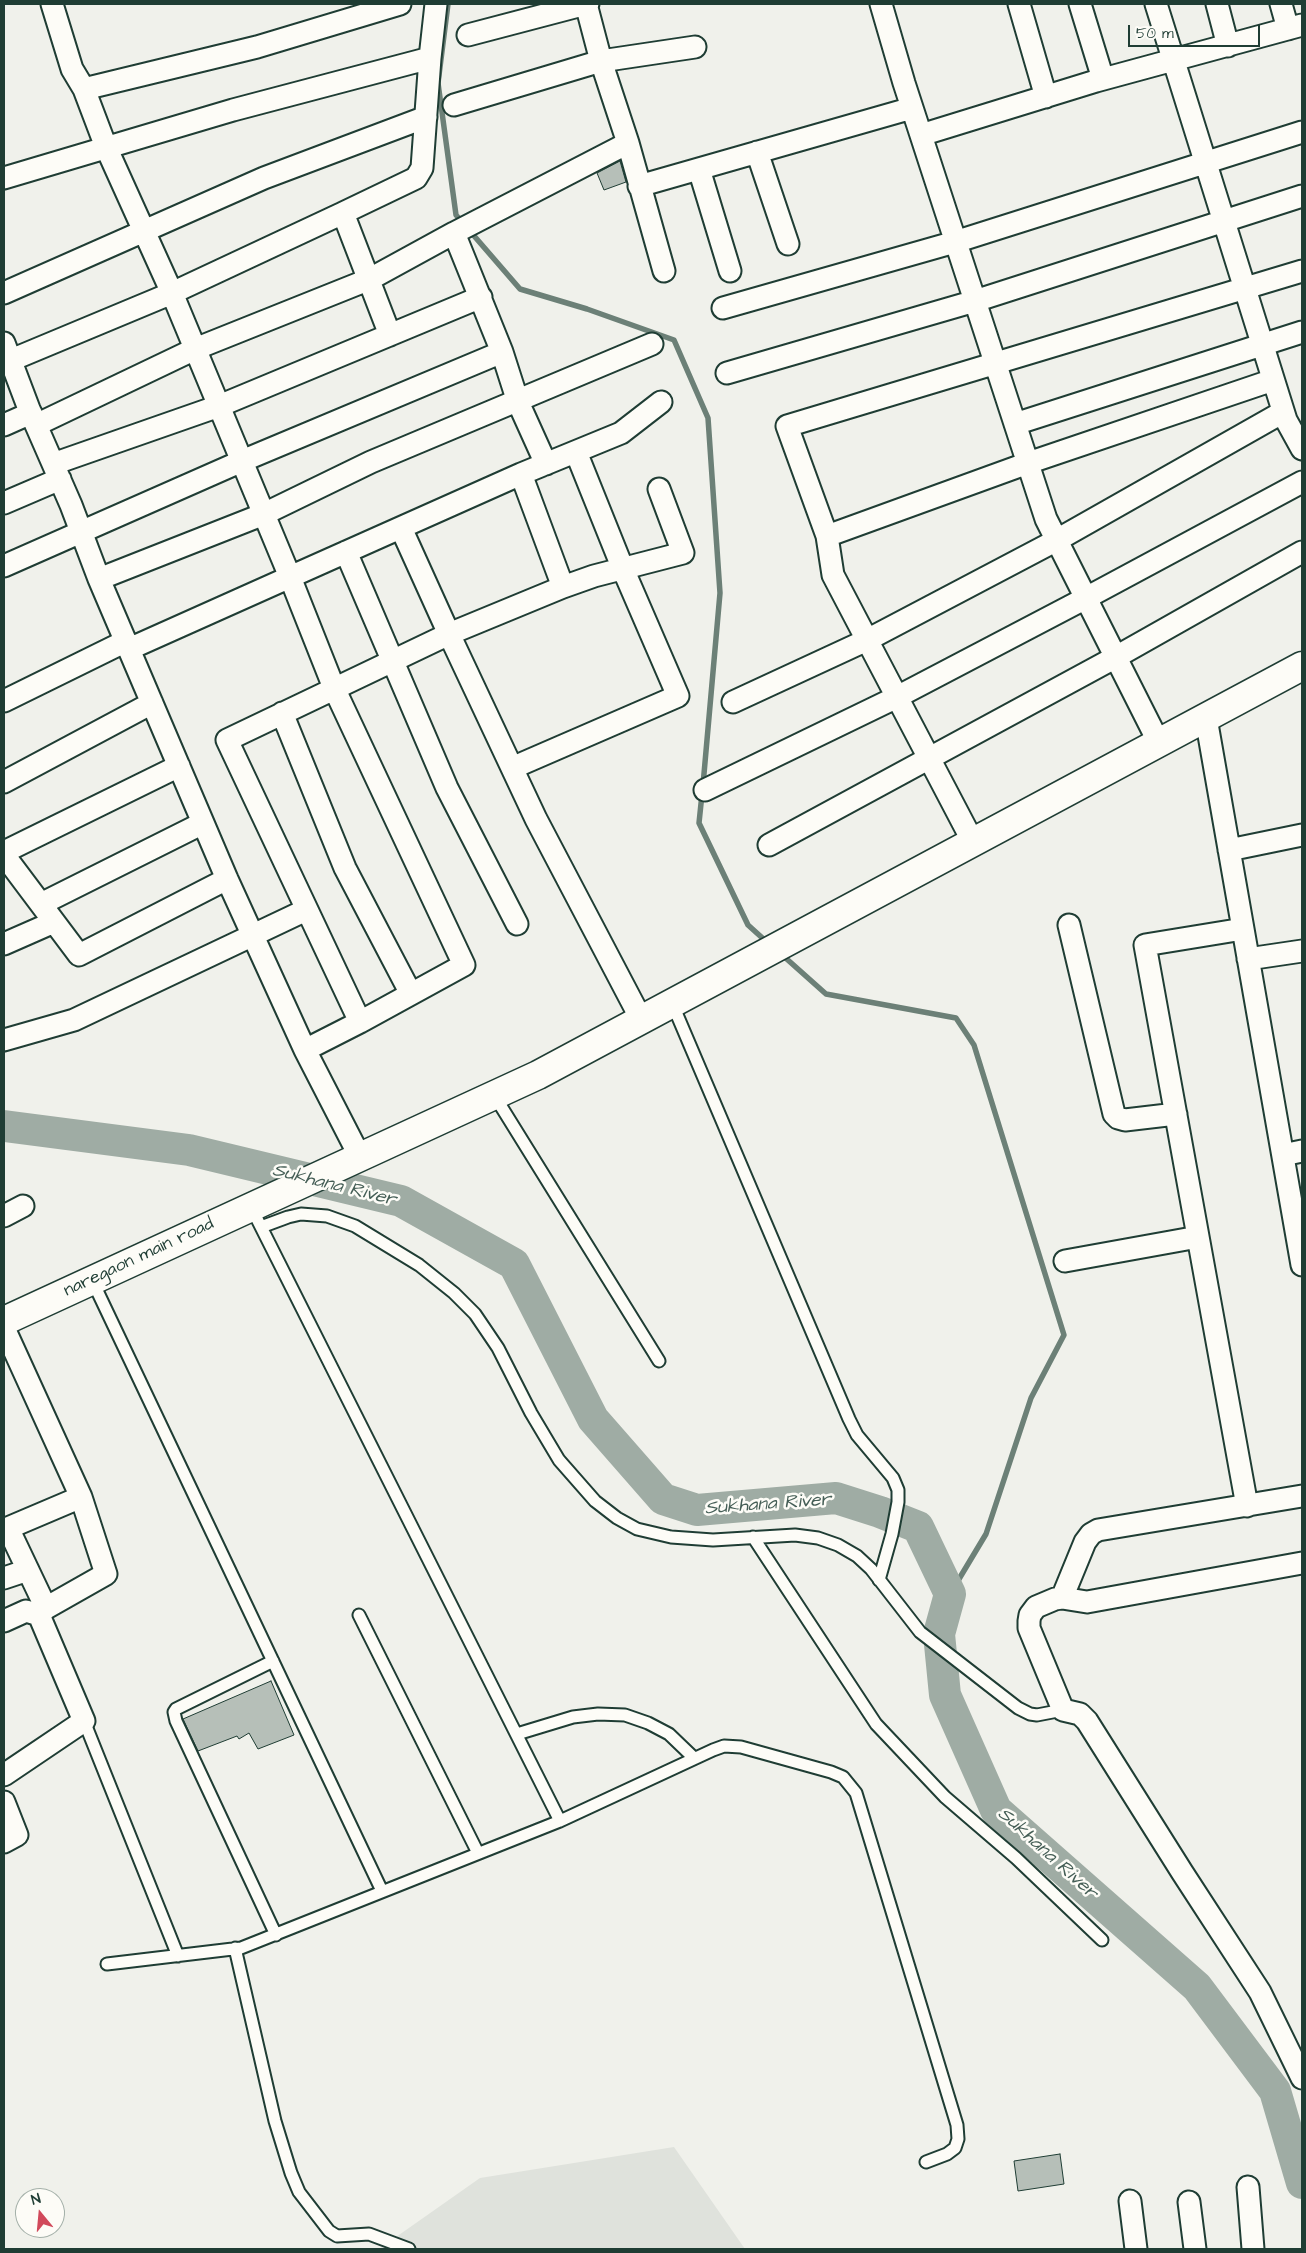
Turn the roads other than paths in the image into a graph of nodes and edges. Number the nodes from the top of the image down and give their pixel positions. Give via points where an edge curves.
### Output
1 (52, 4) edge
2 (400, 4) edge
3 (436, 4) edge
4 (587, 4) edge
5 (881, 4) edge
6 (1019, 4) edge
7 (1080, 4) edge
8 (1156, 4) edge
9 (1217, 4) edge
10 (1281, 4) edge
11 (1295, 27) edge
12 (468, 35) dead end
13 (1228, 46) junction
14 (695, 47) dead end
15 (430, 58) junction
16 (601, 61) junction
17 (1174, 61) junction
18 (1096, 81) junction
19 (84, 89) junction
20 (1046, 97) junction
21 (454, 105) dead end
22 (912, 108) junction
23 (426, 117) junction
24 (1302, 132) edge
25 (921, 135) junction
26 (628, 143) junction
27 (106, 147) junction
28 (757, 152) junction
29 (1205, 163) junction
30 (699, 169) junction
31 (4, 178) edge
32 (639, 186) junction
33 (1302, 196) edge
34 (343, 213) junction
35 (1224, 220) junction
36 (144, 232) junction
37 (454, 232) junction
38 (955, 242) junction
39 (788, 244) dead end
40 (730, 271) dead end
41 (1302, 271) edge
42 (664, 272) dead end
43 (370, 279) junction
44 (1245, 288) junction
45 (4, 293) edge
46 (172, 293) junction
47 (481, 298) junction
48 (975, 301) junction
49 (723, 308) dead end
50 (1302, 332) edge
51 (390, 335) junction
52 (652, 344) dead end
53 (1261, 344) junction
54 (195, 349) junction
55 (502, 352) junction
56 (6, 355) edge
57 (995, 363) junction
58 (727, 374) dead end
59 (1273, 380) junction
60 (518, 402) junction
61 (661, 402) dead end
62 (219, 406) junction
63 (1283, 412) junction
64 (33, 419) junction
65 (1015, 424) junction
66 (4, 425) edge
67 (1302, 448) edge
68 (576, 452) junction
69 (242, 461) junction
70 (1028, 463) junction
71 (546, 464) junction
72 (56, 472) junction
73 (521, 474) junction
74 (1302, 482) edge
75 (659, 489) dead end
76 (4, 502) edge
77 (264, 514) junction
78 (401, 528) junction
79 (81, 530) junction
80 (827, 536) junction
81 (1057, 540) junction
82 (346, 552) junction
83 (1302, 552) edge
84 (4, 566) edge
85 (623, 569) junction
86 (290, 577) junction
87 (99, 579) junction
88 (563, 587) junction
89 (1086, 598) junction
90 (449, 634) junction
91 (867, 640) junction
92 (128, 645) junction
93 (1116, 657) junction
94 (392, 661) junction
95 (1302, 666) edge
96 (334, 688) junction
97 (897, 697) junction
98 (4, 701) edge
99 (733, 702) dead end
100 (152, 703) junction
101 (282, 713) junction
102 (1206, 718) junction
103 (1160, 743) junction
104 (929, 758) junction
105 (179, 766) junction
106 (512, 768) junction
107 (4, 782) edge
108 (705, 790) dead end
109 (203, 823) junction
110 (1302, 835) edge
111 (973, 842) junction
112 (769, 845) dead end
113 (1229, 850) junction
114 (6, 861) edge
115 (227, 879) junction
116 (41, 904) junction
117 (306, 910) junction
118 (54, 922) junction
119 (517, 924) dead end
120 (1069, 925) dead end
121 (1243, 929) junction
122 (254, 935) junction
123 (4, 944) edge
124 (1302, 951) edge
125 (1248, 959) junction
126 (411, 994) junction
127 (672, 1003) junction
128 (641, 1019) junction
129 (360, 1022) junction
130 (4, 1040) edge
131 (304, 1050) junction
132 (494, 1095) junction
133 (1176, 1114) junction
134 (1293, 1153) edge
135 (360, 1157) junction
136 (23, 1206) dead end
137 (262, 1210) junction
138 (4, 1216) edge
139 (1299, 1232) edge
140 (1198, 1237) junction
141 (1064, 1261) dead end
142 (1302, 1265) edge
143 (92, 1280) junction
144 (4, 1320) edge
145 (4, 1328) edge
146 (659, 1361) dead end
147 (1302, 1496) edge
148 (81, 1497) junction
149 (1248, 1506) junction
150 (5, 1526) edge
151 (754, 1537) junction
152 (1302, 1563) edge
153 (28, 1570) junction
154 (4, 1578) edge
155 (879, 1580) junction
156 (1062, 1598) junction
157 (43, 1612) junction
158 (359, 1615) dead end
159 (4, 1621) edge
160 (273, 1661) junction
161 (1063, 1710) junction
162 (84, 1722) junction
163 (517, 1734) junction
164 (694, 1758) junction
165 (4, 1774) edge
166 (4, 1802) edge
167 (560, 1820) junction
168 (4, 1842) edge
169 (478, 1853) junction
170 (382, 1890) junction
171 (276, 1935) junction
172 (1102, 1940) dead end
173 (235, 1948) junction
174 (178, 1956) junction
175 (108, 1964) dead end
176 (1302, 2078) edge
177 (926, 2162) dead end
178 (1248, 2187) dead end
179 (1130, 2201) dead end
180 (1189, 2202) dead end
181 (409, 2249) edge
182 (1136, 2249) edge
183 (1195, 2249) edge
184 (1253, 2249) edge

1 - 19 street via 72,70
2 - 19 street via 257,48
3 - 15 street
4 - 12 street
4 - 16 street
5 - 22 street
6 - 20 street
7 - 18 street via 1103,79
8 - 17 street
9 - 13 street
10 - 11 street
11 - 13 street
13 - 17 street
14 - 16 street
15 - 23 street
15 - 27 street
16 - 21 street
16 - 26 street
17 - 18 street
17 - 29 street
18 - 20 street
19 - 27 street
20 - 25 street
22 - 25 street
22 - 28 street
23 - 34 street via 422,168 416,178
23 - 36 street via 264,178
24 - 29 street
25 - 38 street
26 - 32 street
26 - 37 street
27 - 31 street
27 - 36 street
28 - 30 street
28 - 39 street
29 - 35 street
29 - 38 street
30 - 32 street
30 - 40 street
32 - 42 street
33 - 35 street
34 - 43 street
34 - 46 street
35 - 44 street
35 - 48 street
36 - 45 street
36 - 46 street
37 - 43 street
37 - 47 street
38 - 48 street
38 - 49 street
41 - 44 street
43 - 51 street
43 - 54 street
44 - 53 street
44 - 57 street
46 - 54 street
46 - 56 street
47 - 51 street
47 - 55 street
48 - 57 street
48 - 58 street
50 - 53 street
51 - 62 street
52 - 60 street
53 - 59 street
53 - 65 street
54 - 62 street
54 - 64 street
55 - 60 street
55 - 69 street
56 - 64 street
57 - 65 street
57 - 80 street via 787,426
59 - 63 street
59 - 70 street
60 - 71 street
60 - 77 street via 371,462
61 - 68 street via 621,433
62 - 69 street
62 - 72 street
63 - 67 street
63 - 81 street
64 - 66 street
64 - 72 street
65 - 70 street
68 - 71 street
68 - 85 street
69 - 77 street
69 - 79 street
70 - 80 street
70 - 81 street via 1046,518
71 - 73 street
72 - 76 street
72 - 79 street
73 - 78 street
73 - 88 street
74 - 89 street
75 - 85 street via 683,553
77 - 86 street
77 - 87 street
78 - 82 street
78 - 90 street
79 - 84 street
79 - 87 street
80 - 91 street via 833,575
81 - 89 street
81 - 91 street
82 - 86 street
82 - 94 street
83 - 93 street
85 - 88 street
85 - 106 street via 678,696
86 - 92 street
86 - 96 street
87 - 92 street
88 - 90 street
89 - 93 street
89 - 97 street
90 - 94 street
90 - 106 street
91 - 97 street
91 - 99 street
92 - 98 street
92 - 100 street
93 - 103 street
93 - 104 street
94 - 96 street
94 - 119 street via 462,821
95 - 102 street, naregaon main road
96 - 101 street
96 - 126 street via 464,965
97 - 104 street
97 - 108 street
100 - 105 street
100 - 107 street
101 - 117 street via 226,740
101 - 126 street via 345,868
102 - 103 street, naregaon main road
102 - 113 street
103 - 111 street, naregaon main road
104 - 111 street
104 - 112 street
105 - 109 street
105 - 114 street
106 - 128 street via 540,828
109 - 115 street
109 - 116 street
110 - 113 street
111 - 127 street, naregaon main road
113 - 121 street
114 - 116 street
115 - 118 street via 79,955
115 - 122 street
116 - 118 street
117 - 122 street
117 - 129 street
118 - 123 street
120 - 133 street via 1114,1114 1125,1120
121 - 125 street
121 - 133 street via 1145,945
122 - 130 street via 74,1020
122 - 131 street
124 - 125 street
125 - 134 street
126 - 129 street
127 - 128 street, naregaon main road
127 - 155 lane via 849,1419 857,1435 893,1478 898,1490 892,1534
128 - 132 street, naregaon main road
129 - 131 street
131 - 135 street
132 - 135 street, naregaon main road
132 - 146 lane
133 - 140 street
134 - 139 street
135 - 137 street, naregaon main road via 322,1174
136 - 138 street
137 - 143 street, naregaon main road
137 - 151 lane via 288,1217 301,1214 327,1216 355,1226 419,1265 454,1293 475,1314 498,1348 559,1460 595,1501 617,1518 637,1529 671,1537 712,1540
137 - 163 lane
139 - 142 street
140 - 141 street
140 - 149 street
143 - 144 street, naregaon main road
143 - 160 lane
145 - 148 street
147 - 149 street
148 - 150 street
148 - 157 street via 106,1574
149 - 156 street via 1098,1530 1085,1542
150 - 153 street
151 - 155 lane via 795,1535 818,1538 857,1556
151 - 172 lane via 876,1724 945,1797 1016,1858
152 - 156 street via 1087,1602
153 - 154 street
153 - 157 street
155 - 161 lane via 920,1632 1018,1708 1037,1715
156 - 161 street via 1036,1607 1030,1615 1029,1628
157 - 159 street via 26,1611
157 - 162 street
158 - 169 lane
160 - 170 lane
160 - 171 lane via 176,1708 174,1712
161 - 176 street via 1080,1714 1087,1721 1260,1992
162 - 165 street
162 - 174 lane
163 - 164 lane via 573,1717 598,1714 625,1716 648,1722 669,1734
163 - 167 lane
164 - 167 lane
164 - 177 lane via 724,1746 741,1747 831,1772 843,1777 856,1794 957,2125 955,2148
166 - 168 street via 18,1835
167 - 169 lane
169 - 170 lane
170 - 171 lane
171 - 173 lane
173 - 174 lane
173 - 181 lane via 275,2121 299,2192 333,2233 369,2234
174 - 175 lane
178 - 184 street
179 - 182 street
180 - 183 street

